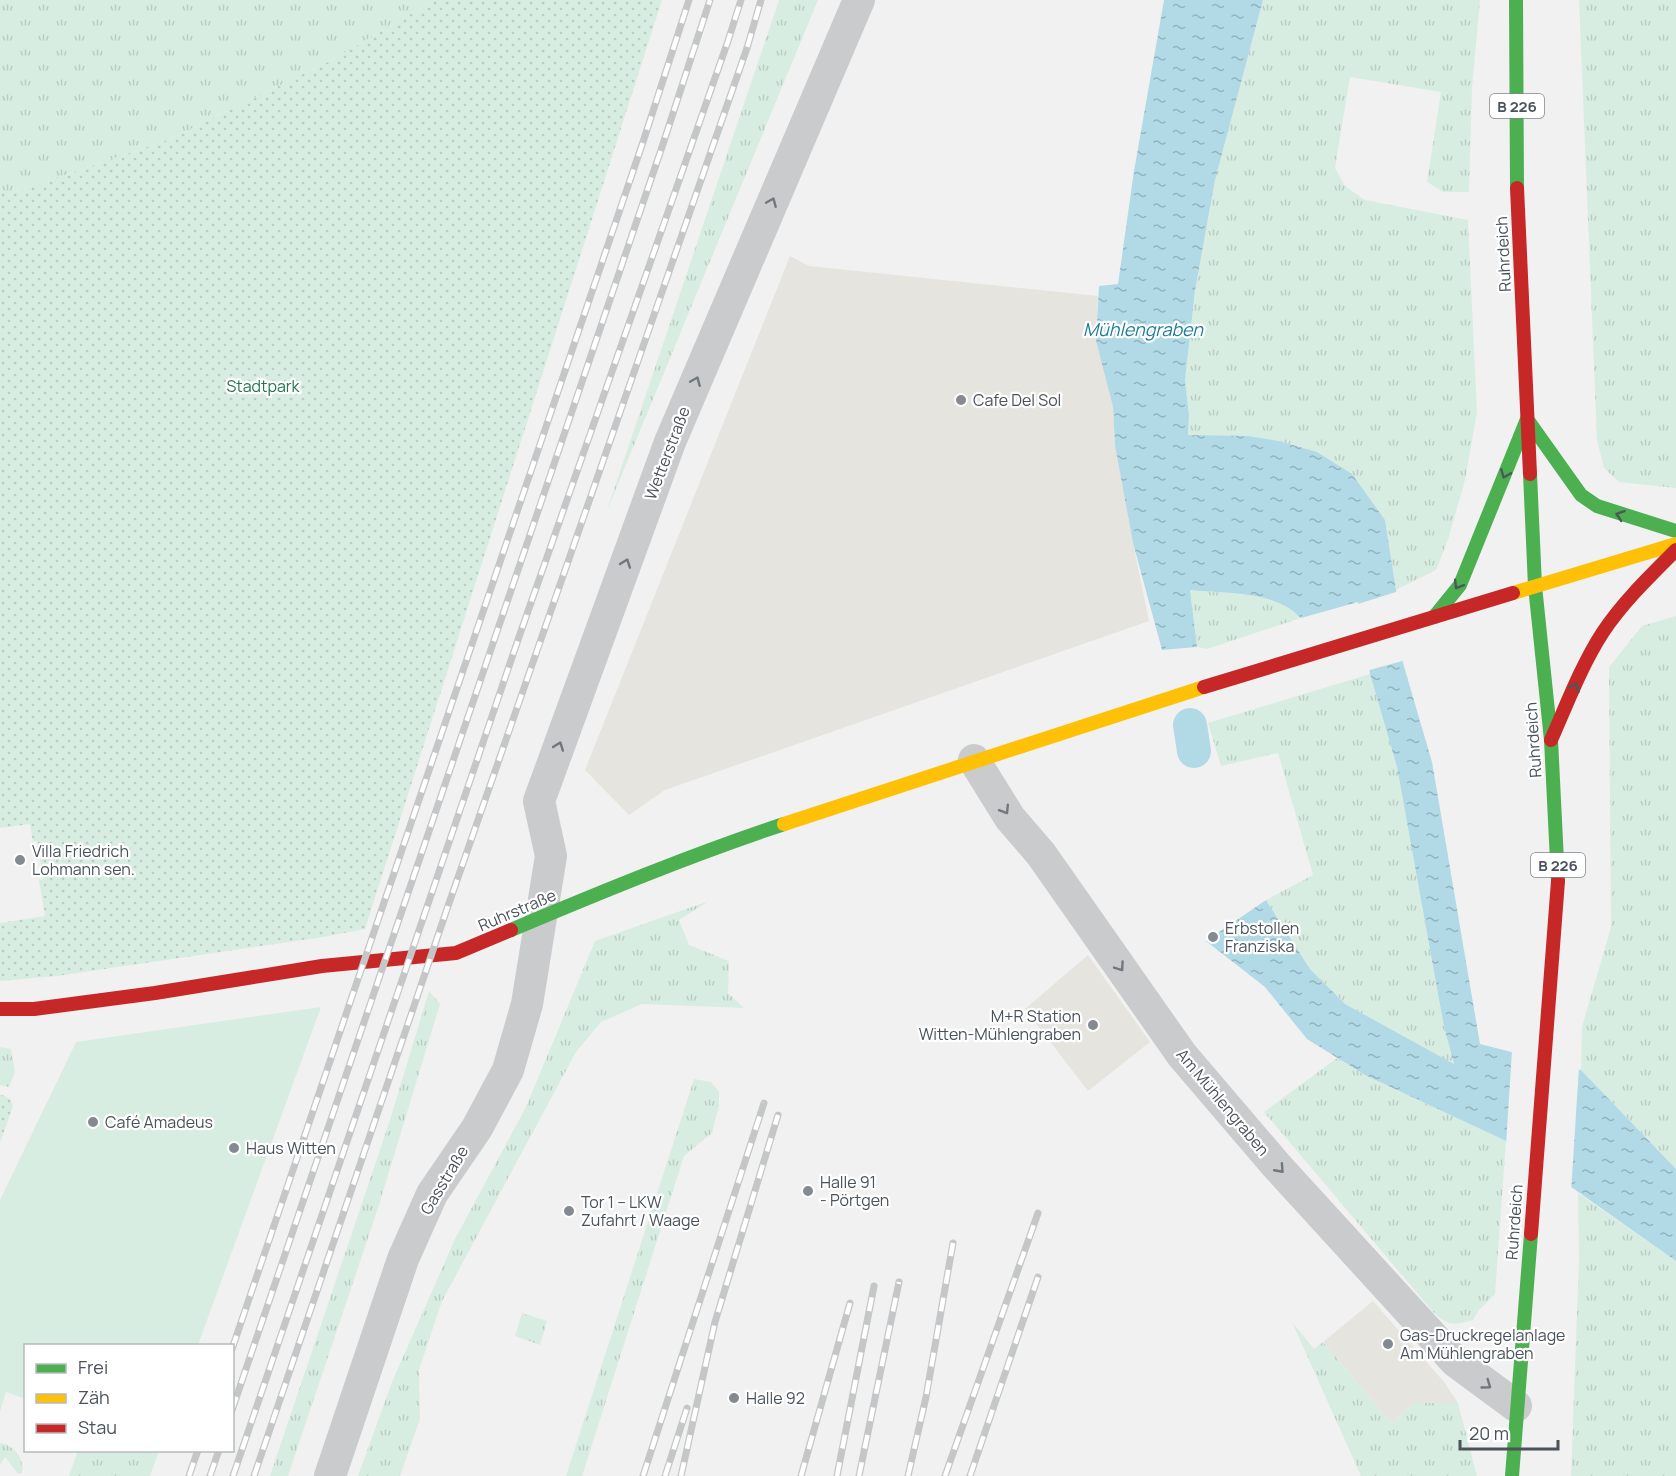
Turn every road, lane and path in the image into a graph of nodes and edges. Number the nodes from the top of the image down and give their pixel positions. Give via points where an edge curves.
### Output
1 (859, 0) edge
2 (1516, 0) edge
3 (1527, 419) junction
4 (1676, 531) edge
5 (1676, 544) edge
6 (1676, 550) edge
7 (1535, 586) junction
8 (1434, 617) junction
9 (1551, 740) junction
10 (974, 760) junction
11 (539, 919) junction
12 (0, 1009) edge
13 (1516, 1406) junction
14 (330, 1476) edge
15 (1512, 1476) edge

11 -> 1 street, Wetterstraße via 551,856 539,801 670,442
2 - 3 main road, Ruhrdeich / B 226 via 1517,212
4 -> 3 main road via 1606,510 1581,495
3 - 7 main road, Ruhrdeich / B 226
3 -> 8 main road via 1460,585
5 - 7 main road, Ruhrstraße
9 -> 6 main road via 1603,632
7 - 8 main road, Ruhrstraße
7 - 9 main road, Ruhrdeich / B 226
8 - 10 main road, Ruhrstraße
9 - 13 main road, Ruhrdeich / B 226 via 1558,876
10 - 11 main road, Ruhrstraße via 715,848
10 -> 13 street, Am Mühlengraben via 1010,818 1041,854 1182,1055 1276,1166 1455,1361
11 - 12 main road, Ruhrstraße via 456,953 322,966 45,1008
11 - 14 street, Gasstraße via 526,1004 508,1070 477,1128 432,1194 403,1258
13 - 15 main road, Ruhrdeich / B 226

